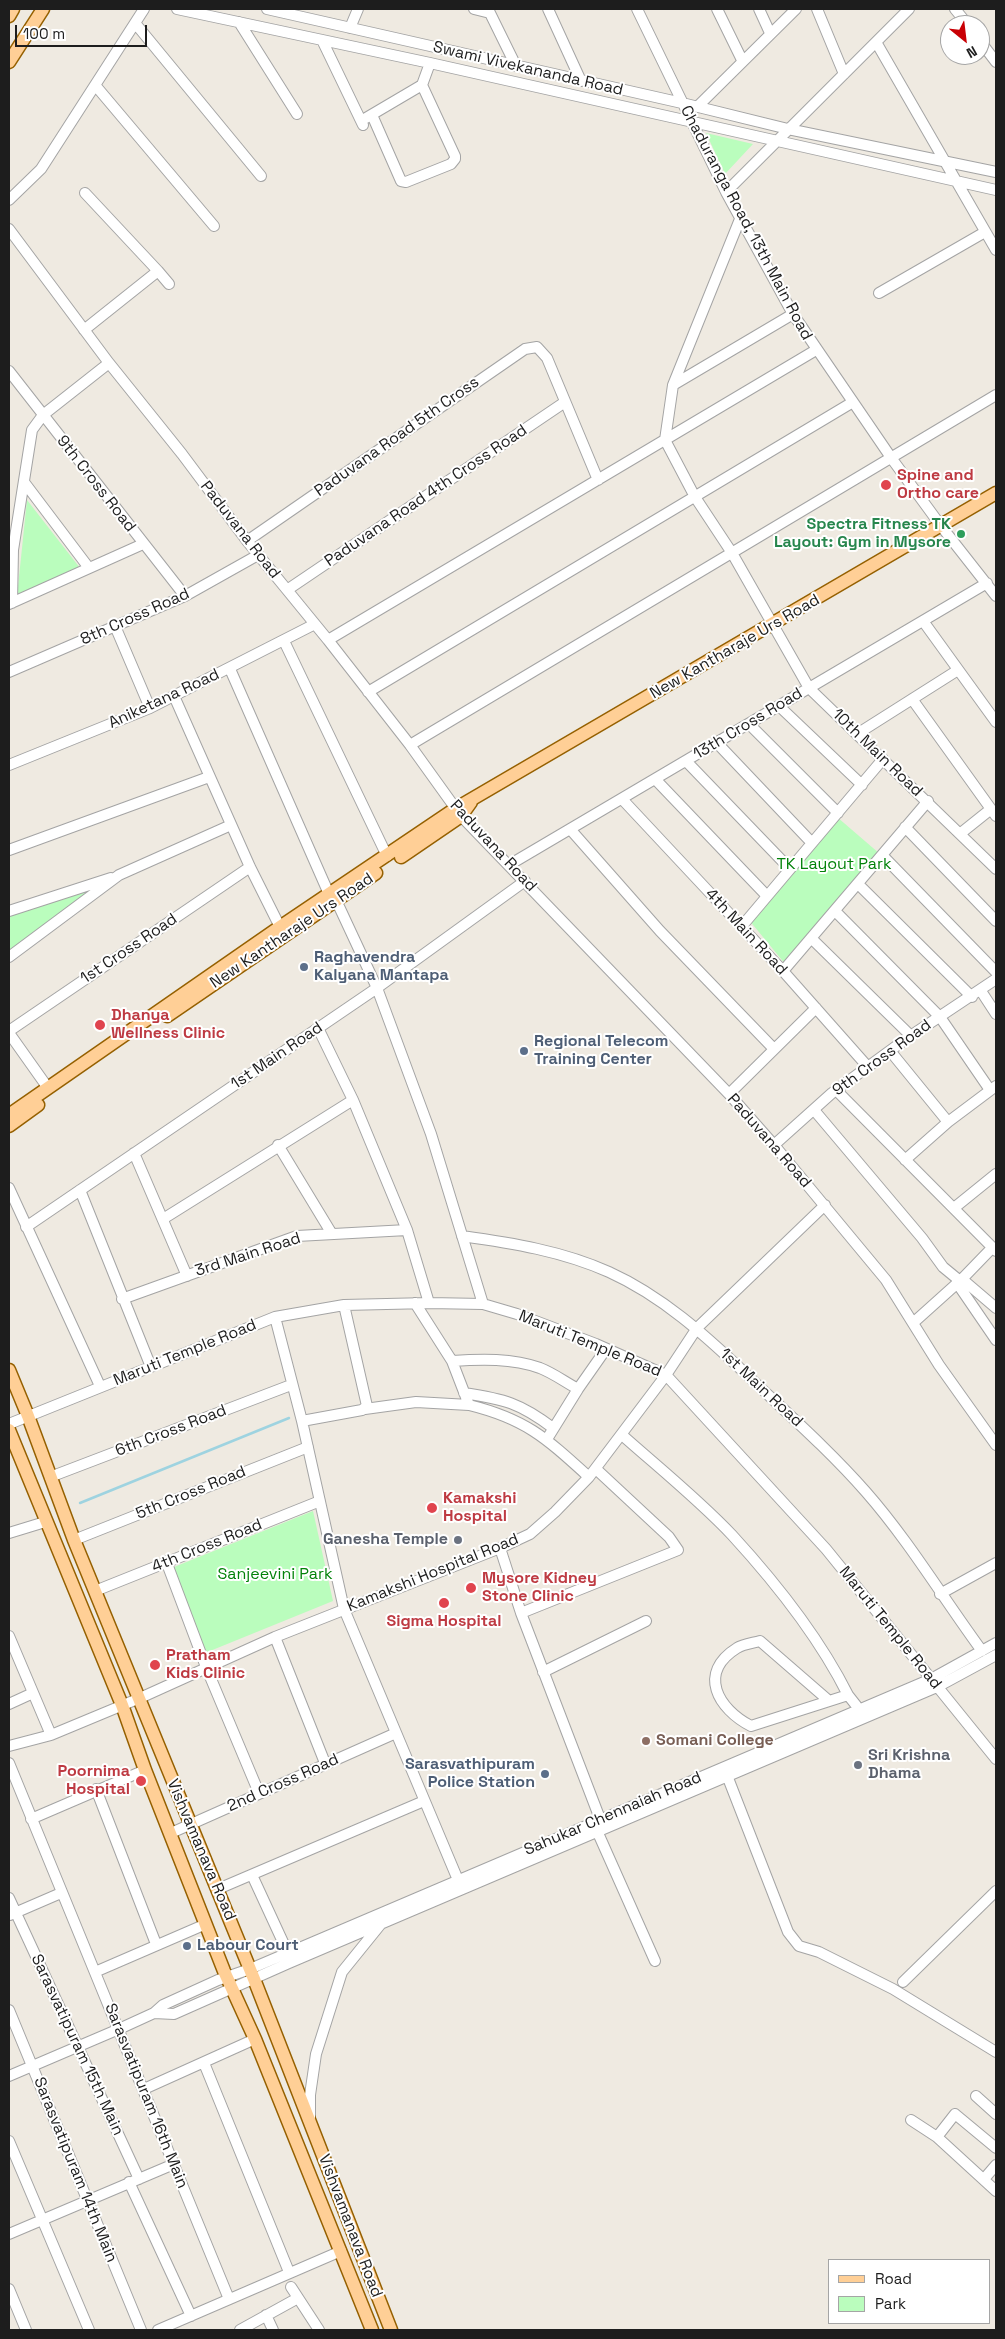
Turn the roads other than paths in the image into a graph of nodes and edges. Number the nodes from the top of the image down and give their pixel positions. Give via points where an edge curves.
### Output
1 (13, 9) edge
2 (43, 9) edge
3 (144, 9) edge
4 (177, 9) edge
5 (267, 9) edge
6 (358, 9) edge
7 (474, 9) edge
8 (548, 9) edge
9 (637, 9) edge
10 (717, 9) edge
11 (758, 9) edge
12 (796, 9) edge
13 (817, 9) edge
14 (909, 9) edge
15 (489, 11) edge
16 (292, 12) edge
17 (9, 16) edge
18 (238, 22) junction
19 (135, 23) junction
20 (350, 28) junction
21 (770, 33) junction
22 (322, 40) junction
23 (876, 42) junction
24 (742, 60) junction
25 (9, 62) edge
26 (430, 63) junction
27 (516, 66) junction
28 (844, 74) junction
29 (581, 81) junction
30 (95, 85) junction
31 (422, 85) junction
32 (682, 103) junction
33 (697, 107) junction
34 (297, 114) dead end
35 (372, 115) junction
36 (692, 122) junction
37 (788, 129) junction
38 (776, 141) junction
39 (944, 161) junction
40 (996, 172) edge
41 (261, 176) dead end
42 (956, 182) junction
43 (996, 190) edge
44 (726, 192) junction
45 (86, 193) dead end
46 (9, 200) edge
47 (740, 219) junction
48 (214, 226) dead end
49 (9, 229) edge
50 (985, 232) junction
51 (996, 250) edge
52 (158, 271) junction
53 (169, 284) dead end
54 (879, 293) dead end
55 (792, 314) junction
56 (84, 330) junction
57 (816, 350) junction
58 (109, 363) junction
59 (9, 371) edge
60 (673, 385) junction
61 (996, 395) edge
62 (565, 402) junction
63 (853, 402) junction
64 (43, 415) junction
65 (665, 440) junction
66 (892, 459) junction
67 (598, 480) junction
68 (24, 482) junction
69 (696, 496) junction
70 (995, 496) edge
71 (941, 526) junction
72 (247, 541) junction
73 (143, 544) junction
74 (732, 553) junction
75 (258, 555) junction
76 (89, 568) junction
77 (987, 583) junction
78 (287, 590) junction
79 (185, 596) junction
80 (996, 596) edge
81 (10, 604) edge
82 (923, 621) junction
83 (315, 624) junction
84 (772, 625) junction
85 (115, 626) junction
86 (328, 640) junction
87 (284, 641) junction
88 (230, 669) junction
89 (958, 670) junction
90 (9, 672) edge
91 (809, 688) junction
92 (368, 692) junction
93 (174, 696) junction
94 (912, 699) junction
95 (779, 706) junction
96 (150, 708) junction
97 (996, 722) edge
98 (749, 724) junction
99 (857, 734) junction
100 (717, 743) junction
101 (410, 745) junction
102 (884, 759) junction
103 (686, 761) junction
104 (9, 764) edge
105 (209, 777) junction
106 (655, 779) junction
107 (862, 785) junction
108 (622, 799) junction
109 (928, 801) junction
110 (458, 812) junction
111 (994, 812) edge
112 (838, 813) junction
113 (232, 826) junction
114 (906, 827) junction
115 (570, 829) junction
116 (961, 833) junction
117 (812, 843) junction
118 (9, 850) edge
119 (882, 855) junction
120 (387, 856) junction
121 (510, 865) junction
122 (250, 867) junction
123 (790, 869) junction
124 (996, 869) edge
125 (119, 875) junction
126 (525, 881) junction
127 (858, 884) junction
128 (767, 896) junction
129 (333, 897) junction
130 (835, 910) junction
131 (9, 911) edge
132 (996, 921) edge
133 (742, 926) junction
134 (280, 927) junction
135 (811, 938) junction
136 (9, 956) edge
137 (783, 970) junction
138 (996, 972) edge
139 (996, 979) edge
140 (377, 988) junction
141 (976, 994) junction
142 (816, 1008) junction
143 (996, 1014) edge
144 (940, 1017) junction
145 (318, 1028) junction
146 (9, 1032) edge
147 (911, 1036) junction
148 (774, 1049) junction
149 (891, 1052) junction
150 (868, 1067) junction
151 (48, 1088) junction
152 (993, 1088) edge
153 (837, 1091) junction
154 (729, 1094) junction
155 (353, 1100) junction
156 (814, 1110) junction
157 (9, 1115) edge
158 (948, 1122) junction
159 (9, 1126) edge
160 (278, 1145) junction
161 (774, 1145) junction
162 (134, 1152) junction
163 (905, 1160) junction
164 (996, 1174) edge
165 (9, 1188) edge
166 (80, 1190) junction
167 (825, 1205) junction
168 (954, 1208) junction
169 (163, 1218) junction
170 (26, 1227) junction
171 (407, 1230) junction
172 (332, 1234) junction
173 (996, 1235) edge
174 (462, 1236) junction
175 (992, 1247) edge
176 (188, 1276) junction
177 (960, 1281) junction
178 (122, 1299) junction
179 (415, 1303) junction
180 (429, 1303) junction
181 (483, 1304) junction
182 (344, 1306) junction
183 (996, 1308) edge
184 (275, 1317) junction
185 (913, 1323) junction
186 (697, 1328) junction
187 (996, 1340) edge
188 (606, 1348) junction
189 (452, 1361) junction
190 (151, 1367) junction
191 (9, 1370) edge
192 (666, 1375) junction
193 (291, 1385) junction
194 (100, 1386) junction
195 (578, 1388) junction
196 (464, 1393) junction
197 (468, 1404) junction
198 (365, 1409) junction
199 (28, 1416) junction
200 (302, 1421) junction
201 (9, 1424) edge
202 (553, 1428) junction
203 (9, 1430) edge
204 (622, 1435) junction
205 (547, 1439) junction
206 (996, 1445) edge
207 (308, 1447) junction
208 (592, 1473) junction
209 (50, 1477) junction
210 (320, 1501) junction
211 (45, 1522) junction
212 (9, 1533) edge
213 (74, 1540) junction
214 (500, 1548) junction
215 (166, 1562) junction
216 (996, 1563) edge
217 (95, 1590) junction
218 (940, 1594) junction
219 (344, 1609) junction
220 (521, 1614) junction
221 (646, 1622) dead end
222 (9, 1636) edge
223 (275, 1637) junction
224 (996, 1643) edge
225 (982, 1651) junction
226 (996, 1655) edge
227 (206, 1667) junction
228 (544, 1672) junction
229 (931, 1679) junction
230 (938, 1687) junction
231 (33, 1693) junction
232 (848, 1695) junction
233 (140, 1698) junction
234 (828, 1700) junction
235 (9, 1704) edge
236 (122, 1705) junction
237 (859, 1709) junction
238 (396, 1733) junction
239 (51, 1735) junction
240 (9, 1746) edge
241 (992, 1746) edge
242 (996, 1759) edge
243 (9, 1763) edge
244 (325, 1763) junction
245 (145, 1770) junction
246 (728, 1778) junction
247 (96, 1789) junction
248 (259, 1793) junction
249 (424, 1801) junction
250 (31, 1818) junction
251 (600, 1819) junction
252 (189, 1825) junction
253 (601, 1831) junction
254 (171, 1833) junction
255 (252, 1875) junction
256 (458, 1880) junction
257 (218, 1889) junction
258 (996, 1891) edge
259 (61, 1893) junction
260 (9, 1898) edge
261 (12, 1914) edge
262 (206, 1924) junction
263 (381, 1924) junction
264 (156, 1944) junction
265 (288, 1953) junction
266 (655, 1961) dead end
267 (95, 1972) junction
268 (252, 1974) junction
269 (903, 1982) dead end
270 (230, 1984) junction
271 (9, 2010) edge
272 (119, 2029) junction
273 (255, 2039) junction
274 (79, 2046) junction
275 (996, 2052) edge
276 (204, 2063) junction
277 (32, 2066) junction
278 (9, 2076) edge
279 (144, 2089) junction
280 (976, 2096) dead end
281 (996, 2114) edge
282 (911, 2120) dead end
283 (310, 2125) junction
284 (936, 2137) junction
285 (9, 2140) edge
286 (996, 2148) edge
287 (174, 2164) junction
288 (996, 2165) edge
289 (139, 2178) junction
290 (984, 2179) junction
291 (129, 2182) junction
292 (996, 2191) edge
293 (87, 2201) junction
294 (42, 2220) junction
295 (9, 2234) edge
296 (341, 2251) junction
297 (289, 2272) junction
298 (291, 2287) dead end
299 (9, 2289) edge
300 (298, 2298) junction
301 (229, 2299) junction
302 (266, 2315) junction
303 (192, 2316) junction
304 (26, 2330) edge
305 (89, 2330) edge
306 (141, 2330) edge
307 (158, 2330) edge
308 (240, 2330) edge
309 (273, 2330) edge
310 (319, 2330) edge
311 (372, 2330) edge
312 (391, 2330) edge

1 - 17 main road
2 - 25 main road
3 - 19 street
4 - 18 street
5 - 16 street, Swami Vivekananda Road
6 - 20 street
7 - 15 street
8 - 29 street
9 - 32 street, Chaduranga Road, 13th Main Road
10 - 24 street
11 - 21 street
12 - 21 street
13 - 28 street
14 - 23 street
15 - 27 street
16 - 20 street, Swami Vivekananda Road
18 - 22 street
18 - 34 street
19 - 30 street
19 - 41 street
20 - 27 street, Swami Vivekananda Road
21 - 24 street
22 - 26 street
22 - 35 street via 362,123
23 - 28 street
23 - 39 street
24 - 33 street
26 - 31 street
26 - 36 street
27 - 29 street, Swami Vivekananda Road
28 - 37 street
29 - 32 street, Swami Vivekananda Road
30 - 46 street via 41,169
30 - 48 street
31 - 35 street
31 - 35 street via 455,156 451,164 403,183
32 - 33 street, Swami Vivekananda Road
32 - 36 street, Chaduranga Road, 13th Main Road
33 - 37 street, Swami Vivekananda Road
36 - 38 street
36 - 44 street, Chaduranga Road, 13th Main Road
37 - 38 street
37 - 39 street, Swami Vivekananda Road
38 - 42 street
38 - 44 street
39 - 40 street, Swami Vivekananda Road
39 - 42 street
42 - 43 street
42 - 50 street
44 - 47 street, Chaduranga Road, 13th Main Road
45 - 52 street
47 - 55 street, Chaduranga Road, 13th Main Road
47 - 60 street
49 - 56 street, Paduvana Road
50 - 51 street
50 - 54 street
52 - 53 street
52 - 56 street
55 - 57 street, Chaduranga Road, 13th Main Road
55 - 60 street
56 - 58 street, Paduvana Road
57 - 63 street, Chaduranga Road, 13th Main Road
57 - 65 street
58 - 64 street
58 - 72 street, Paduvana Road
59 - 64 street, 9th Cross Road
60 - 65 street
61 - 66 street
62 - 67 street
62 - 72 street, Paduvana Road 5th Cross via 547,358 537,347 525,348
62 - 78 street, Paduvana Road 4th Cross Road
63 - 66 street, Chaduranga Road, 13th Main Road
63 - 69 street
64 - 68 street via 32,430
64 - 73 street, 9th Cross Road
65 - 67 street
65 - 69 street, 10th Main Road
66 - 71 street, Chaduranga Road, 13th Main Road
66 - 74 street
67 - 86 street
68 - 76 street
68 - 81 street
69 - 74 street, 10th Main Road
69 - 92 street
70 - 71 main road, New Kantharaje Urs Road
71 - 77 street, Chaduranga Road, 13th Main Road
71 - 84 main road, New Kantharaje Urs Road
72 - 75 street, Paduvana Road
73 - 76 street
73 - 79 street, 9th Cross Road
74 - 84 street, 10th Main Road
74 - 101 street
75 - 78 street, Paduvana Road
75 - 79 street, 8th Cross Road
76 - 81 street
77 - 80 street, Chaduranga Road, 13th Main Road
77 - 82 street, 13th Cross Road
78 - 83 street, Paduvana Road
79 - 85 street, 8th Cross Road
82 - 89 street
82 - 91 street, 13th Cross Road
83 - 86 street, Paduvana Road
83 - 87 street, Aniketana Road
84 - 91 street, 10th Main Road
84 - 110 main road, New Kantharaje Urs Road via 473,800
85 - 90 street, 8th Cross Road
85 - 96 street
86 - 92 street, Paduvana Road
87 - 88 street, Aniketana Road
87 - 120 street
88 - 93 street, Aniketana Road
88 - 129 street
89 - 94 street
89 - 97 street
91 - 95 street, 13th Cross Road
91 - 99 street, 10th Main Road
92 - 101 street, Paduvana Road
93 - 96 street, Aniketana Road
93 - 105 street
94 - 99 street
94 - 111 street
95 - 98 street, 13th Cross Road
95 - 107 street
96 - 104 street, Aniketana Road
98 - 100 street, 13th Cross Road
98 - 112 street
99 - 102 street, 10th Main Road
100 - 103 street, 13th Cross Road
100 - 117 street
101 - 110 street, Paduvana Road
102 - 107 street
102 - 109 street, 10th Main Road
103 - 106 street, 13th Cross Road
103 - 123 street
105 - 113 street
105 - 118 street
106 - 108 street, 13th Cross Road
106 - 128 street
107 - 112 street
108 - 115 street, 13th Cross Road
108 - 133 street, 4th Main Road
109 - 114 street
109 - 116 street, 10th Main Road
110 - 120 main road, New Kantharaje Urs Road
110 - 121 street, Paduvana Road
110 - 129 main road, New Kantharaje Urs Road
111 - 116 street
112 - 117 street
113 - 122 street
113 - 125 street
114 - 119 street
114 - 132 street
115 - 121 street, 13th Cross Road
115 - 148 street via 660,931
116 - 124 street, 10th Main Road
117 - 123 street
119 - 127 street
119 - 138 street
120 - 129 main road, New Kantharaje Urs Road
121 - 126 street, Paduvana Road
122 - 134 street
122 - 146 street, 1st Cross Road
123 - 128 street
125 - 131 street
125 - 136 street
126 - 140 street, 1st Main Road
126 - 154 street, Paduvana Road
127 - 130 street
127 - 141 street
128 - 133 street
129 - 134 main road, New Kantharaje Urs Road
129 - 140 street
129 - 159 main road, New Kantharaje Urs Road
130 - 135 street
130 - 144 street
133 - 137 street, 4th Main Road
134 - 151 main road, New Kantharaje Urs Road
135 - 137 street
135 - 147 street
137 - 142 street, 4th Main Road
139 - 141 street, 9th Cross Road
140 - 145 street, 1st Main Road
140 - 174 street via 431,1134
141 - 143 street
141 - 144 street, 9th Cross Road
142 - 148 street
142 - 150 street, 4th Main Road
144 - 147 street, 9th Cross Road
144 - 152 street
145 - 155 street
145 - 162 street, 1st Main Road
146 - 151 street
147 - 149 street, 9th Cross Road
148 - 154 street
149 - 150 street, 9th Cross Road
149 - 158 street
150 - 153 street, 9th Cross Road
151 - 157 main road, New Kantharaje Urs Road
152 - 158 street
153 - 156 street, 9th Cross Road
153 - 163 street
154 - 161 street, Paduvana Road
155 - 160 street
155 - 171 street
156 - 161 street, 9th Cross Road
156 - 177 street via 943,1267
158 - 163 street
160 - 169 street
160 - 172 street
161 - 167 street, Paduvana Road
162 - 166 street, 1st Main Road
162 - 169 street
163 - 168 street
164 - 168 street
165 - 170 street
166 - 170 street, 1st Main Road
166 - 178 street
167 - 185 street, Paduvana Road via 886,1280
167 - 186 street, Kamakshi Hospital Road
168 - 175 street
169 - 176 street
170 - 194 street
171 - 172 street, 3rd Main Road
171 - 180 street
172 - 176 street, 3rd Main Road via 298,1236
173 - 175 street
174 - 181 street
174 - 186 street, 1st Main Road via 544,1249 608,1272 658,1299
175 - 177 street
176 - 178 street, 3rd Main Road
177 - 183 street
177 - 185 street
177 - 187 street
178 - 190 street
179 - 180 street, Maruti Temple Road
179 - 182 street, Maruti Temple Road
179 - 189 street
180 - 181 street, Maruti Temple Road
181 - 188 street, Maruti Temple Road
182 - 184 street, Maruti Temple Road
182 - 198 street via 367,1406
184 - 190 street, Maruti Temple Road
184 - 193 street
185 - 206 street, Paduvana Road
186 - 192 street, Kamakshi Hospital Road
186 - 218 street, 1st Main Road via 808,1432 866,1492 908,1545
188 - 192 street, Maruti Temple Road
188 - 195 street
189 - 195 street via 487,1359 523,1364 540,1368
189 - 196 street
190 - 194 street, Maruti Temple Road
191 - 199 main road, Vishvamanava Road
192 - 204 street, Kamakshi Hospital Road
192 - 229 street, Maruti Temple Road via 826,1548
193 - 200 street
193 - 209 street, 6th Cross Road
194 - 199 street, Maruti Temple Road
195 - 202 street
196 - 197 street
196 - 202 street via 520,1405
197 - 198 street via 416,1402
197 - 205 street via 499,1412
198 - 200 street
199 - 201 street, Maruti Temple Road
199 - 209 main road, Vishvamanava Road
200 - 207 street
202 - 205 street
203 - 211 main road, Vishvamanava Road
204 - 208 street, Kamakshi Hospital Road
204 - 232 street via 731,1534 818,1643
205 - 208 street
207 - 210 street
207 - 213 street, 5th Cross Road
208 - 214 street, Kamakshi Hospital Road via 530,1534
208 - 220 street via 669,1537 678,1550
209 - 213 main road, Vishvamanava Road
210 - 215 street, 4th Cross Road
210 - 219 street
211 - 212 street
211 - 236 main road, Vishvamanava Road
213 - 217 main road, Vishvamanava Road
214 - 219 street, Kamakshi Hospital Road
214 - 220 street
215 - 217 street, 4th Cross Road
215 - 227 street
216 - 218 street
217 - 233 main road, Vishvamanava Road
218 - 225 street, 1st Main Road
219 - 223 street, Kamakshi Hospital Road
219 - 238 street
220 - 228 street
221 - 228 street
222 - 231 street
223 - 227 street, Kamakshi Hospital Road
223 - 244 street
224 - 225 street, Sahukar Chennaiah Road
225 - 229 street, Sahukar Chennaiah Road
226 - 230 street, Sahukar Chennaiah Road
227 - 233 street, Kamakshi Hospital Road
227 - 248 street
228 - 251 street
229 - 230 street, Maruti Temple Road
229 - 237 street, Sahukar Chennaiah Road
230 - 241 street, Maruti Temple Road
230 - 246 street, Sahukar Chennaiah Road
231 - 235 street
231 - 239 street
232 - 234 street
232 - 237 street
233 - 236 street, Kamakshi Hospital Road
233 - 252 main road, Vishvamanava Road
234 - 234 street via 760,1641 738,1648 720,1664 714,1681 718,1697 728,1711 751,1726
236 - 239 street, Kamakshi Hospital Road
236 - 245 main road, Vishvamanava Road
237 - 251 street, Sahukar Chennaiah Road
238 - 244 street, 2nd Cross Road
238 - 249 street
239 - 240 street, Kamakshi Hospital Road
241 - 242 street, Maruti Temple Road
243 - 250 street, Sarasvatipuram 16th Main
244 - 248 street, 2nd Cross Road
245 - 247 street
245 - 254 main road, Vishvamanava Road
246 - 253 street, Sahukar Chennaiah Road
246 - 275 street via 794,1941 893,1989
247 - 250 street
247 - 264 street
248 - 252 street, 2nd Cross Road
249 - 255 street
249 - 256 street
250 - 259 street, Sarasvatipuram 16th Main
251 - 253 street
251 - 256 street, Sahukar Chennaiah Road
252 - 254 street, 2nd Cross Road
252 - 257 main road, Vishvamanava Road
253 - 263 street, Sahukar Chennaiah Road
253 - 266 street
254 - 262 main road, Vishvamanava Road
255 - 257 street
255 - 265 street
256 - 265 street, Sahukar Chennaiah Road
257 - 268 main road, Vishvamanava Road
258 - 269 street
259 - 261 street
259 - 267 street, Sarasvatipuram 16th Main
260 - 261 street, Sarasvatipuram 15th Main
261 - 274 street, Sarasvatipuram 15th Main
262 - 264 street
262 - 270 main road, Vishvamanava Road
263 - 268 street, Sahukar Chennaiah Road
263 - 283 street via 342,1972 316,2054 310,2095
264 - 267 street
265 - 268 street, Sahukar Chennaiah Road
267 - 272 street, Sarasvatipuram 16th Main
268 - 270 street, Sahukar Chennaiah Road
268 - 283 main road, Vishvamanava Road
270 - 272 street, Sahukar Chennaiah Road via 174,2014 154,2013
270 - 273 main road, Vishvamanava Road
271 - 277 street, Sarasvatipuram 14th Main
272 - 274 street
272 - 279 street, Sarasvatipuram 16th Main
273 - 276 street
273 - 296 main road, Vishvamanava Road
274 - 277 street
274 - 289 street, Sarasvatipuram 15th Main
276 - 279 street
276 - 297 street
277 - 278 street
277 - 293 street, Sarasvatipuram 14th Main
279 - 287 street, Sarasvatipuram 16th Main
280 - 281 street
282 - 284 street
283 - 312 main road, Vishvamanava Road
284 - 286 street via 955,2114
284 - 290 street
285 - 294 street
287 - 289 street
287 - 301 street, Sarasvatipuram 16th Main
288 - 290 street
289 - 291 street
290 - 292 street
291 - 293 street
291 - 303 street
293 - 294 street
293 - 306 street, Sarasvatipuram 14th Main
294 - 295 street
294 - 305 street
296 - 297 street
296 - 311 main road, Vishvamanava Road
297 - 301 street
298 - 300 street
299 - 304 street
300 - 302 street
300 - 310 street
301 - 303 street
302 - 308 street
302 - 309 street
303 - 307 street

